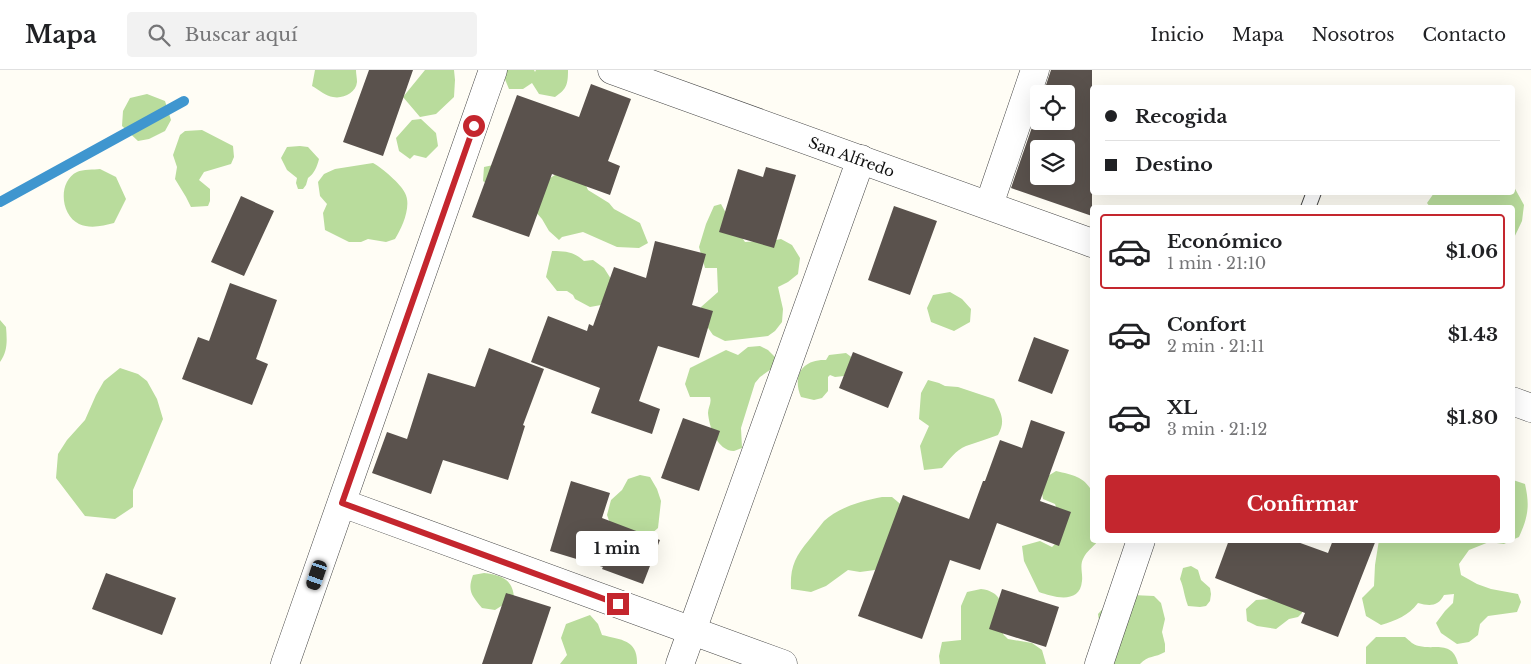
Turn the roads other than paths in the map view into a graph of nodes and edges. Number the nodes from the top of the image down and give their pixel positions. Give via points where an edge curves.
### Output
1 (493, 70) edge
2 (612, 70) edge
3 (1035, 70) edge
4 (861, 159) junction
5 (988, 205) junction
6 (1090, 242) edge
7 (1515, 402) edge
8 (1531, 408) edge
9 (342, 503) junction
10 (1140, 543) edge
11 (692, 631) junction
12 (285, 664) edge
13 (680, 664) edge
14 (783, 664) edge
15 (1099, 664) edge

1 - 9 street
2 - 4 street, San Alfredo
3 - 5 street
4 - 5 street, San Alfredo
4 - 11 street
5 - 6 street, San Alfredo
7 - 8 street
9 - 11 street
9 - 12 street
10 - 15 street
11 - 13 street
11 - 14 street

